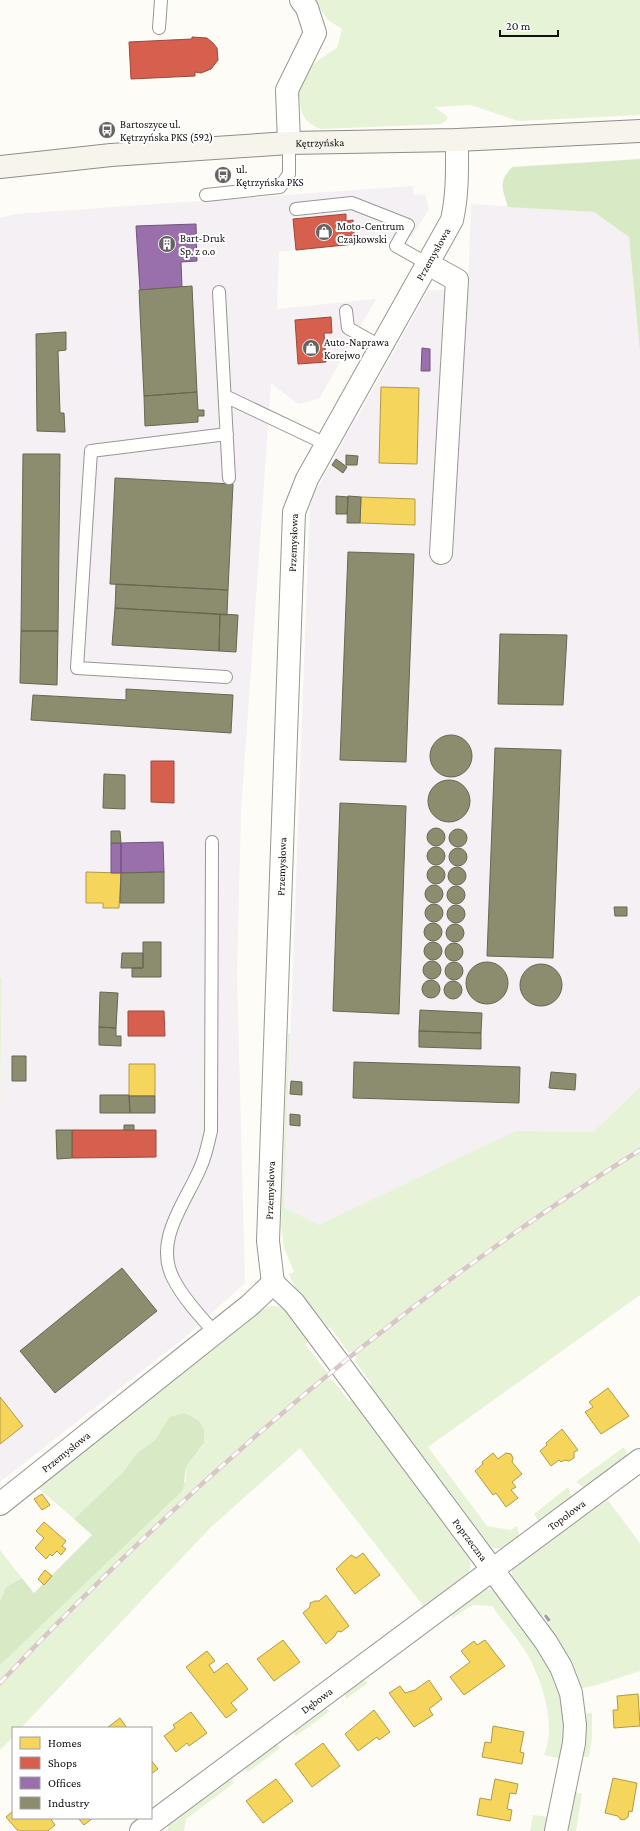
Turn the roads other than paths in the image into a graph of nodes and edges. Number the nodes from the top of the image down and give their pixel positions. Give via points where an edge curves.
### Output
1 (161, 0) edge
2 (300, 0) edge
3 (159, 28) dead end
4 (640, 131) edge
5 (457, 140) junction
6 (289, 143) junction
7 (0, 167) edge
8 (206, 195) dead end
9 (296, 209) dead end
10 (428, 264) junction
11 (219, 292) dead end
12 (346, 311) dead end
13 (380, 346) junction
14 (225, 396) junction
15 (227, 434) junction
16 (326, 444) junction
17 (229, 478) dead end
18 (441, 553) dead end
19 (226, 677) dead end
20 (212, 842) dead end
21 (272, 1283) junction
22 (214, 1333) junction
23 (640, 1460) edge
24 (0, 1504) edge
25 (492, 1569) junction
26 (149, 1829) edge
27 (556, 1831) edge

1 - 3 lane
2 - 6 street via 307,8 315,33 287,90
4 - 5 main road, Kętrzyńska
5 - 6 main road, Kętrzyńska
5 - 10 street, Przemysłowa via 457,184 452,220
6 - 7 main road, Kętrzyńska via 111,155
6 - 8 lane via 290,174 280,187
9 - 10 lane via 352,203 408,225 396,246
10 - 13 street, Przemysłowa
10 - 18 street via 457,280
11 - 14 lane
12 - 13 lane via 348,328
13 - 16 street, Przemysłowa
14 - 15 lane
14 - 16 lane
15 - 17 lane
15 - 19 lane via 91,451 77,668
16 - 21 street, Przemysłowa via 307,479 294,512 268,1241
20 - 22 lane via 211,1131 201,1166 176,1216 166,1247 173,1278
21 - 22 street, Przemysłowa via 250,1305
21 - 25 street, Poprzeczna via 294,1303
22 - 24 street, Przemysłowa
23 - 25 street, Topolowa
25 - 26 street, Dębowa
25 - 27 street, Poprzeczna via 554,1654 571,1693 575,1725 574,1743

